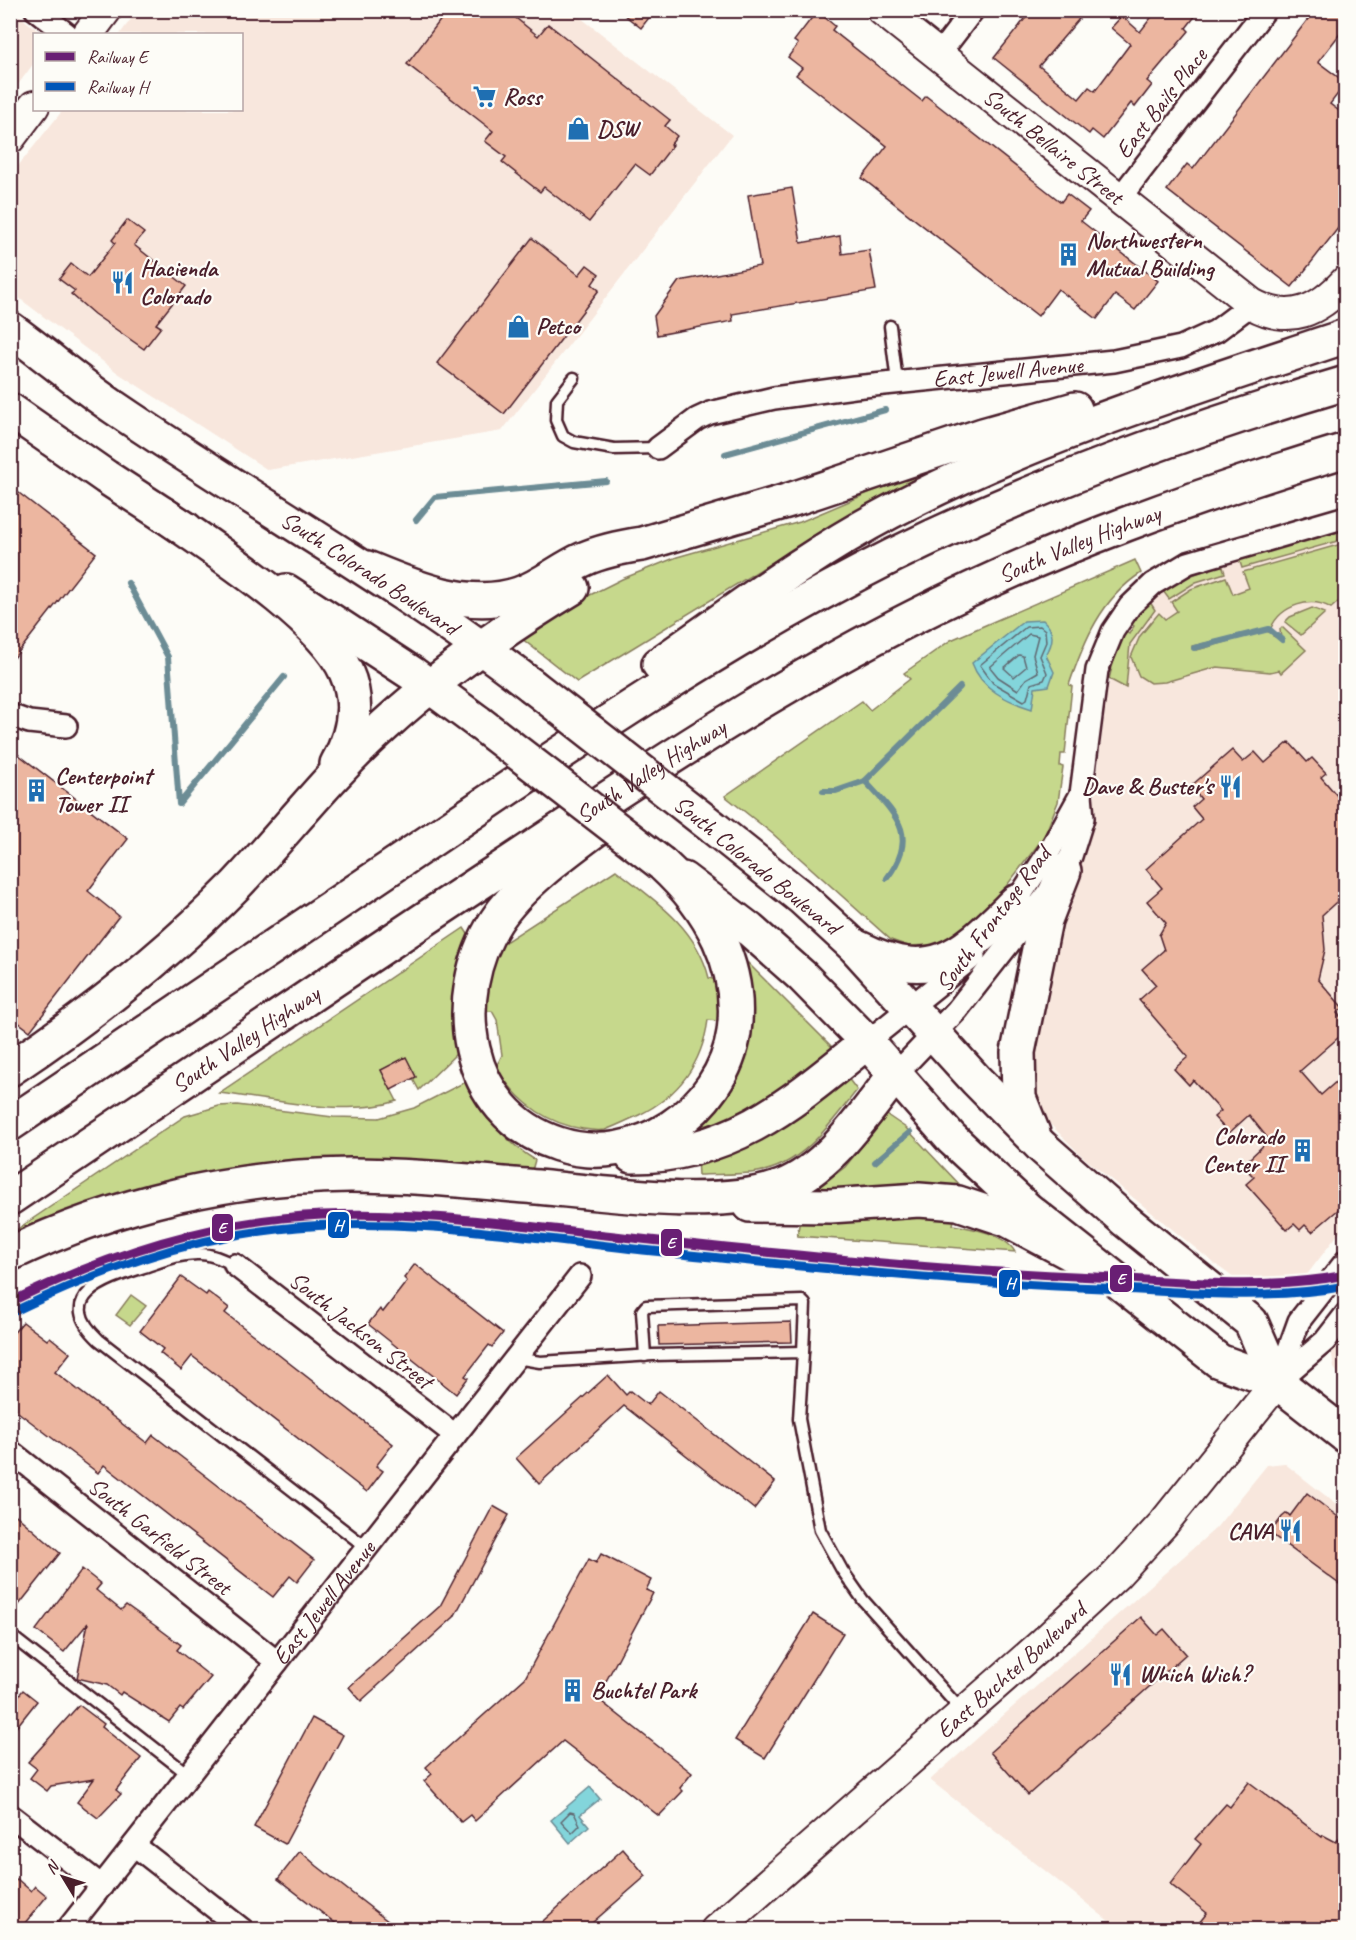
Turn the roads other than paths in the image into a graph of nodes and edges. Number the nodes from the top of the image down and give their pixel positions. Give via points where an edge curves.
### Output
1 (36, 10) edge
2 (106, 10) edge
3 (882, 10) edge
4 (973, 10) edge
5 (1265, 10) edge
6 (66, 33) edge
7 (89, 33) edge
8 (937, 57) junction
9 (33, 107) edge
10 (10, 138) edge
11 (1119, 199) junction
12 (1346, 281) edge
13 (1252, 304) junction
14 (890, 326) dead end
15 (14, 329) edge
16 (1346, 335) edge
17 (574, 378) dead end
18 (897, 382) junction
19 (1346, 383) edge
20 (10, 410) edge
21 (658, 448) joint
22 (1346, 450) edge
23 (163, 514) junction
24 (1346, 517) edge
25 (642, 544) junction
26 (367, 568) junction
27 (482, 648) junction
28 (795, 681) junction
29 (430, 686) junction
30 (10, 715) edge
31 (66, 726) dead end
32 (1081, 794) junction
33 (301, 814) junction
34 (662, 864) junction
35 (1064, 871) junction
36 (1016, 902) junction
37 (275, 946) junction
38 (854, 946) junction
39 (911, 1006) junction
40 (935, 1033) junction
41 (867, 1042) junction
42 (10, 1069) edge
43 (896, 1075) junction
44 (10, 1124) edge
45 (560, 1145) junction
46 (1042, 1147) junction
47 (685, 1197) junction
48 (10, 1198) edge
49 (10, 1254) edge
50 (1346, 1261) edge
51 (235, 1265) joint
52 (1100, 1269) junction
53 (580, 1276) dead end
54 (1346, 1314) edge
55 (803, 1352) junction
56 (645, 1356) junction
57 (515, 1358) junction
58 (1276, 1382) junction
59 (455, 1435) junction
60 (1346, 1436) edge
61 (10, 1451) edge
62 (367, 1548) junction
63 (10, 1635) edge
64 (277, 1662) junction
65 (964, 1713) junction
66 (189, 1775) junction
67 (10, 1815) edge
68 (134, 1845) junction
69 (102, 1886) junction
70 (68, 1929) edge
71 (243, 1929) edge
72 (716, 1929) edge

1 - 6 street
2 - 7 main road
3 - 8 main road, South Bellaire Street
4 - 8 street
5 - 11 street, East Bails Place
8 - 11 main road, South Bellaire Street
9 - 10 main road
11 - 13 main road, South Bellaire Street
12 - 13 main road via 1327,299 1296,314 1276,314
13 - 18 street, East Jewell Avenue via 1200,339 1146,355 1058,368
14 - 18 lane
15 - 26 main road, South Colorado Boulevard via 115,408
16 - 25 main road via 983,435 790,500
16 - 37 main road via 1096,420 966,474 887,513 792,572 608,700 444,817
17 - 21 lane via 557,400 556,420 563,435 574,442 614,449
18 - 21 street, East Jewell Avenue via 774,398 720,410 698,419
19 - 37 main road via 1110,460 992,509 880,562 668,683
20 - 23 main road, South Colorado Boulevard
22 - 28 main road, South Valley Highway via 1188,499 1048,555 915,616
23 - 29 main road, South Colorado Boulevard
23 - 33 main road via 290,608 328,645 346,671 353,704 347,744 333,773
24 - 32 street, South Frontage Road via 1188,563 1135,600 1113,631 1099,661
25 - 26 main road via 584,560 505,597 474,599 432,593
25 - 27 main road
26 - 27 main road, South Colorado Boulevard
27 - 29 main road
27 - 38 main road, South Colorado Boulevard, bridge via 789,888
28 - 45 main road via 538,877 506,907 483,942 468,999 469,1037 477,1064 510,1113
28 - 48 main road, South Valley Highway via 668,758
29 - 33 main road via 345,764
29 - 34 main road, South Colorado Boulevard, bridge
30 - 31 street via 29,722
32 - 35 street, South Frontage Road via 1081,831
32 - 36 street, South Frontage Road
33 - 42 main road via 171,947 89,1014
34 - 41 main road, South Colorado Boulevard via 780,956
34 - 45 main road via 698,902 725,954 733,983 735,1016 725,1066 693,1112 661,1134 610,1148
35 - 40 street, South Frontage Road
35 - 46 main road via 1045,920 1017,1066 1023,1111
36 - 38 main road via 965,950 939,962 900,961
36 - 39 street, South Frontage Road via 971,959
37 - 44 main road
38 - 39 main road, South Colorado Boulevard
39 - 40 main road, South Colorado Boulevard
39 - 41 street, South Frontage Road
40 - 43 street, South Frontage Road
40 - 46 main road, South Colorado Boulevard
41 - 43 main road, South Colorado Boulevard
41 - 45 main road via 778,1112 714,1143 639,1156 603,1155
43 - 47 main road via 840,1142 800,1177 747,1196
43 - 52 main road, South Colorado Boulevard via 951,1138 1004,1189
46 - 58 main road, South Colorado Boulevard via 1251,1322
47 - 49 main road via 413,1177 312,1177 201,1191 133,1206 76,1225
47 - 52 main road via 776,1206 919,1200 958,1203 1006,1219
50 - 58 street via 1299,1321
51 - 59 street, South Jackson Street
51 - 62 lane via 199,1253 118,1275 90,1289 83,1299 82,1316 88,1330 99,1340
52 - 58 main road, South Colorado Boulevard via 1219,1361
53 - 57 street, East Jewell Avenue
54 - 58 street via 1325,1341
55 - 56 lane
55 - 56 lane via 802,1301 646,1306 642,1311
55 - 65 lane via 799,1419 820,1530 864,1600
56 - 57 lane via 540,1362
57 - 59 street, East Jewell Avenue
58 - 60 main road, South Colorado Boulevard
58 - 65 main road, East Buchtel Boulevard via 1129,1561
59 - 62 street, East Jewell Avenue
61 - 64 street, South Garfield Street
62 - 64 street, East Jewell Avenue
63 - 66 lane
64 - 66 street, East Jewell Avenue
65 - 72 main road, East Buchtel Boulevard
66 - 68 street, East Jewell Avenue
67 - 69 street
68 - 69 street, East Jewell Avenue
68 - 71 street
69 - 70 street, East Jewell Avenue

